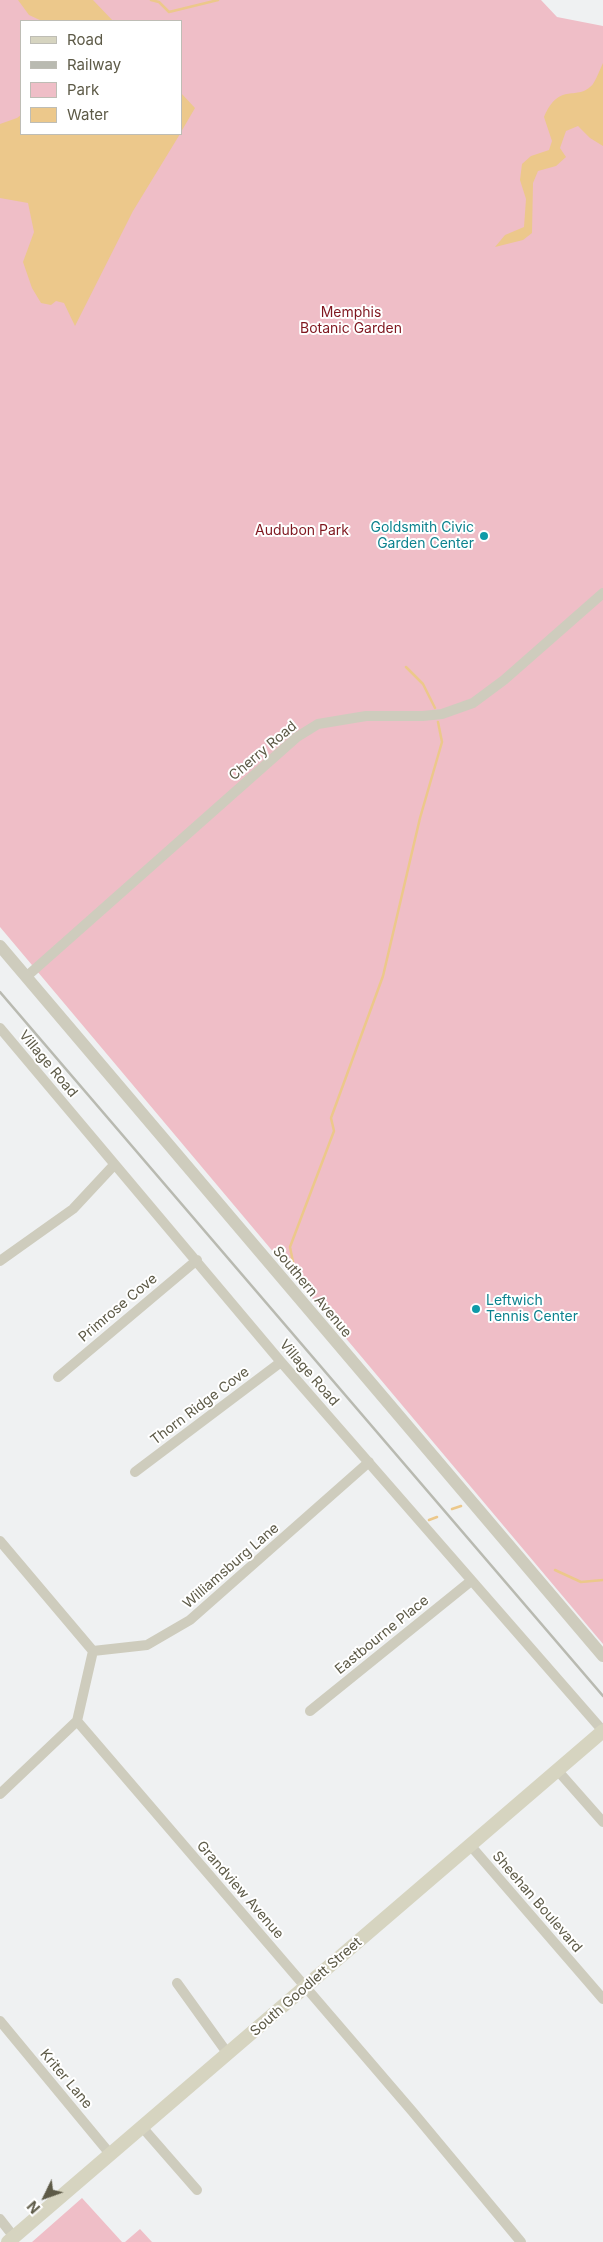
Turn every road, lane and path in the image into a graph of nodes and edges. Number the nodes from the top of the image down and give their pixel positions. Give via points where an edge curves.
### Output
1 (603, 592) edge
2 (0, 946) edge
3 (26, 977) junction
4 (0, 1028) edge
5 (114, 1165) junction
6 (197, 1260) junction
7 (0, 1261) edge
8 (281, 1362) junction
9 (58, 1378) dead end
10 (369, 1462) junction
11 (135, 1472) dead end
12 (0, 1540) edge
13 (4, 1549) edge
14 (471, 1581) junction
15 (93, 1651) junction
16 (603, 1656) edge
17 (310, 1711) dead end
18 (77, 1721) junction
19 (603, 1731) edge
20 (558, 1771) junction
21 (0, 1794) edge
22 (603, 1822) edge
23 (470, 1845) junction
24 (177, 1983) dead end
25 (306, 1988) junction
26 (603, 1999) edge
27 (0, 2021) edge
28 (228, 2054) junction
29 (142, 2127) junction
30 (111, 2155) junction
31 (197, 2190) dead end
32 (0, 2219) edge
33 (11, 2239) edge
34 (520, 2242) edge

1 - 3 street, Cherry Road via 504,680 472,703 442,714 366,716 318,724 297,737
2 - 3 street, Southern Avenue
3 - 16 street, Southern Avenue
4 - 5 street, Village Road
5 - 6 street, Village Road
5 - 7 street via 73,1209
6 - 8 street, Village Road
6 - 9 street, Primrose Cove
8 - 10 street, Village Road
8 - 11 street, Thorn Ridge Cove
10 - 14 street, Village Road
10 - 15 street, Williamsburg Lane via 190,1620 147,1645
12 - 13 street
13 - 15 street
14 - 17 street, Eastbourne Place
14 - 19 street, Village Road
15 - 18 street
18 - 21 street
18 - 25 street, Grandview Avenue
19 - 20 main road, South Goodlett Street
20 - 22 street
20 - 23 main road, South Goodlett Street
23 - 25 main road, South Goodlett Street
23 - 26 street, Sheehan Boulevard
24 - 28 street
25 - 28 main road, South Goodlett Street
25 - 34 street, Grandview Avenue
27 - 30 street, Kriter Lane
28 - 29 main road, South Goodlett Street
29 - 30 main road, South Goodlett Street
29 - 31 street
30 - 33 main road, South Goodlett Street
32 - 33 street

